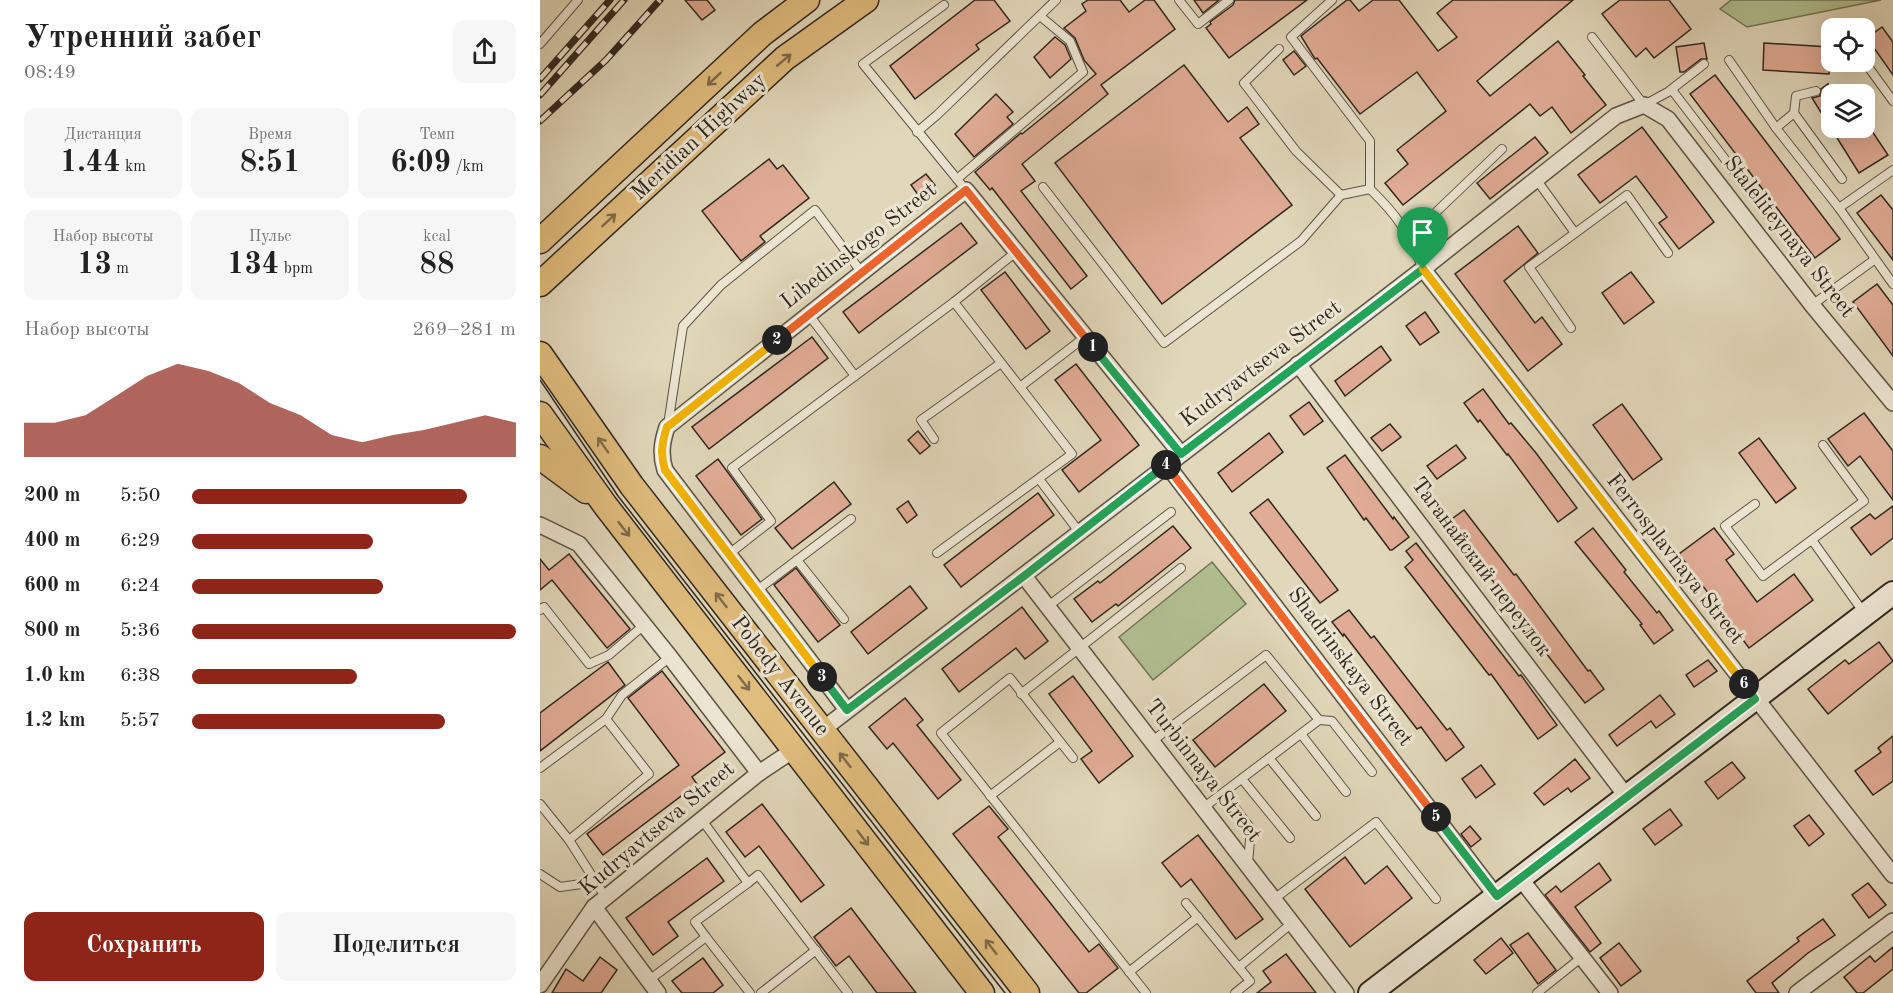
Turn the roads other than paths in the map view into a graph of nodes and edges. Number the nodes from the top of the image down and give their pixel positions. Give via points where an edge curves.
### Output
1 (578, 0) edge
2 (807, 0) edge
3 (867, 0) edge
4 (1056, 0) edge
5 (1179, 0) edge
6 (1229, 0) edge
7 (1332, 0) edge
8 (944, 5) dead end
9 (1040, 16) junction
10 (1592, 37) dead end
11 (540, 44) edge
12 (1279, 49) dead end
13 (1729, 60) dead end
14 (1704, 64) dead end
15 (1872, 72) edge
16 (1672, 90) junction
17 (1816, 91) dead end
18 (1893, 100) edge
19 (1644, 105) junction
20 (1794, 113) junction
21 (1776, 128) junction
22 (917, 132) junction
23 (1502, 149) dead end
24 (1893, 170) edge
25 (1536, 179) junction
26 (1842, 179) dead end
27 (961, 185) junction
28 (1042, 188) dead end
29 (1370, 189) junction
30 (1341, 195) junction
31 (1839, 207) junction
32 (1777, 227) dead end
33 (1575, 233) junction
34 (1410, 237) junction
35 (543, 238) edge
36 (1016, 252) junction
37 (1668, 253) dead end
38 (1874, 260) junction
39 (1423, 269) junction
40 (862, 273) junction
41 (540, 284) edge
42 (1893, 284) edge
43 (954, 302) junction
44 (1812, 305) junction
45 (809, 315) junction
46 (1571, 328) dead end
47 (1085, 337) junction
48 (540, 354) edge
49 (1001, 363) junction
50 (1298, 364) junction
51 (855, 376) junction
52 (1020, 387) junction
53 (1893, 403) edge
54 (540, 414) edge
55 (667, 427) junction
56 (934, 439) dead end
57 (1823, 445) dead end
58 (1181, 454) junction
59 (540, 457) edge
60 (1167, 465) junction
61 (1039, 479) junction
62 (1755, 504) dead end
63 (605, 505) junction
64 (1171, 513) dead end
65 (850, 519) dead end
66 (540, 525) edge
67 (1080, 533) junction
68 (1812, 540) junction
69 (937, 552) dead end
70 (729, 554) junction
71 (797, 560) junction
72 (1181, 568) dead end
73 (1024, 576) junction
74 (756, 591) junction
75 (1893, 592) edge
76 (1047, 607) junction
77 (540, 610) edge
78 (1865, 614) junction
79 (844, 619) dead end
80 (644, 625) junction
81 (1079, 649) junction
82 (670, 657) junction
83 (1021, 694) junction
84 (1755, 699) junction
85 (847, 710) junction
86 (606, 719) junction
87 (1318, 720) junction
88 (822, 729) junction
89 (1300, 734) junction
90 (1060, 742) junction
91 (1151, 742) junction
92 (795, 749) junction
93 (1269, 758) junction
94 (1073, 759) dead end
95 (540, 768) edge
96 (1372, 772) dead end
97 (759, 773) junction
98 (1242, 779) junction
99 (1346, 792) dead end
100 (1224, 793) junction
101 (990, 796) junction
102 (1627, 797) junction
103 (540, 804) edge
104 (1203, 808) junction
105 (1316, 816) dead end
106 (702, 820) junction
107 (1290, 838) dead end
108 (569, 840) junction
109 (1248, 866) junction
110 (540, 874) edge
111 (1893, 875) edge
112 (1520, 878) junction
113 (596, 882) junction
114 (747, 883) junction
115 (1497, 896) junction
116 (1274, 899) junction
117 (1436, 899) dead end
118 (600, 902) junction
119 (1186, 903) dead end
120 (1198, 917) junction
121 (1893, 921) edge
122 (1292, 923) junction
123 (706, 937) junction
124 (816, 950) junction
125 (1582, 957) junction
126 (1239, 967) junction
127 (1129, 972) junction
128 (540, 985) edge
129 (644, 987) edge
130 (658, 993) edge
131 (750, 993) edge
132 (761, 993) edge
133 (848, 993) edge
134 (982, 993) edge
135 (1027, 993) edge
136 (1146, 993) edge
137 (1235, 993) edge
138 (1347, 993) edge
139 (1370, 993) edge
140 (1537, 993) edge
141 (1610, 993) edge
142 (1797, 993) edge

1 - 11 lane
2 -> 35 main road, Meridian Highway via 762,34
41 -> 3 main road, Meridian Highway via 785,58
4 - 9 lane
5 - 6 lane via 1198,24
7 - 29 lane via 1291,37 1370,141
8 - 22 lane via 864,64
9 - 22 lane
9 - 27 lane via 1070,41 1083,72
10 - 19 lane
12 - 30 lane via 1244,82 1296,151
13 - 21 lane
14 - 16 lane
15 - 18 lane
16 - 19 lane
16 - 32 lane
17 - 20 lane via 1796,96
19 - 25 street, Kudryavtseva Street via 1616,116
19 - 44 street, Staleliteynaya Street via 1668,119
20 - 21 lane
20 - 26 lane
21 - 31 lane
22 - 27 lane
23 - 34 lane
24 - 31 lane
25 - 33 lane
25 - 39 street, Kudryavtseva Street
27 - 36 street
27 - 40 street, Libedinskogo Street
28 - 30 lane via 1164,343 1301,241
29 - 30 lane
29 - 34 lane
31 - 38 lane
33 - 37 lane via 1627,195
33 - 46 lane via 1529,267
34 - 39 lane
36 - 43 lane
36 - 47 street
38 - 42 lane
38 - 44 lane
39 - 50 street, Kudryavtseva Street
39 - 84 street, Ferrosplavnaya Street
40 - 45 street, Libedinskogo Street
40 - 55 lane via 815,210 721,285 683,326
43 - 49 lane
43 - 51 lane
44 - 53 street, Staleliteynaya Street
45 - 51 lane
45 - 55 street, Libedinskogo Street
47 - 52 lane
47 - 58 street
88 -> 48 main road, Pobedy Avenue via 632,486
49 - 52 lane
49 - 56 lane via 921,420
50 - 58 street, Kudryavtseva Street
50 - 102 street, Таганайский переулок
51 - 70 lane via 732,468 771,521
52 - 61 lane via 1072,454
54 - 63 main road, Pobedy Avenue
55 - 70 street via 662,442 665,470
57 - 68 lane via 1864,501
58 - 60 street, Kudryavtseva Street
59 - 63 main road
60 - 67 street, Kudryavtseva Street
60 - 115 street, Shadrinskaya Street
61 - 67 lane
61 - 69 lane
62 - 68 lane via 1725,526 1763,576
63 -> 92 main road, Pobedy Avenue
64 - 76 lane
65 - 71 lane
66 - 80 street via 579,544
67 - 73 street, Kudryavtseva Street
68 - 78 lane
70 - 74 street
71 - 74 lane
71 - 79 lane
72 - 81 lane
73 - 76 street, Turbinnaya Street
73 - 85 street, Kudryavtseva Street
74 - 85 street
75 - 78 street
76 - 81 street, Turbinnaya Street
77 - 80 lane via 544,607 589,664 609,655
78 - 84 street
80 - 82 street
81 - 83 lane
81 - 91 street, Turbinnaya Street
82 - 86 lane via 622,695
82 - 97 street
83 - 90 lane
83 - 101 lane via 1010,678 941,733
84 - 102 street
84 - 111 street, Ferrosplavnaya Street
85 - 88 street, Kudryavtseva Street
86 - 95 lane
86 - 108 lane via 649,774
87 - 89 lane
87 - 91 lane via 1266,654
87 - 96 lane via 1332,721
135 -> 88 main road, Pobedy Avenue
89 - 93 lane
89 - 99 lane
90 - 94 lane
90 - 101 lane
91 - 104 street, Turbinnaya Street
92 - 97 street, Kudryavtseva Street
92 -> 134 main road, Pobedy Avenue
93 - 98 lane
93 - 105 lane
97 - 106 street, Kudryavtseva Street
98 - 100 lane
98 - 107 lane
100 - 104 lane
100 - 109 lane via 1251,829
101 - 127 lane
102 - 112 street
103 - 108 lane
104 - 109 street, Turbinnaya Street
106 - 114 lane
106 - 118 street, Kudryavtseva Street
108 - 113 lane
109 - 116 street, Turbinnaya Street
110 - 113 lane via 560,887
112 - 115 street
112 - 125 street
113 - 118 lane
114 - 123 lane via 695,922
114 - 124 lane via 758,875
115 - 139 street
116 - 117 lane via 1376,822
116 - 122 street, Turbinnaya Street
118 - 128 street, Kudryavtseva Street
118 - 129 street
119 - 120 lane
120 - 126 lane
120 - 127 lane
121 - 142 street
122 - 126 lane
122 - 138 street, Turbinnaya Street
123 - 129 lane
123 - 131 lane
124 - 132 lane
124 - 133 lane
125 - 140 lane
125 - 141 street
126 - 137 lane via 1250,981
127 - 136 lane
129 - 130 street

